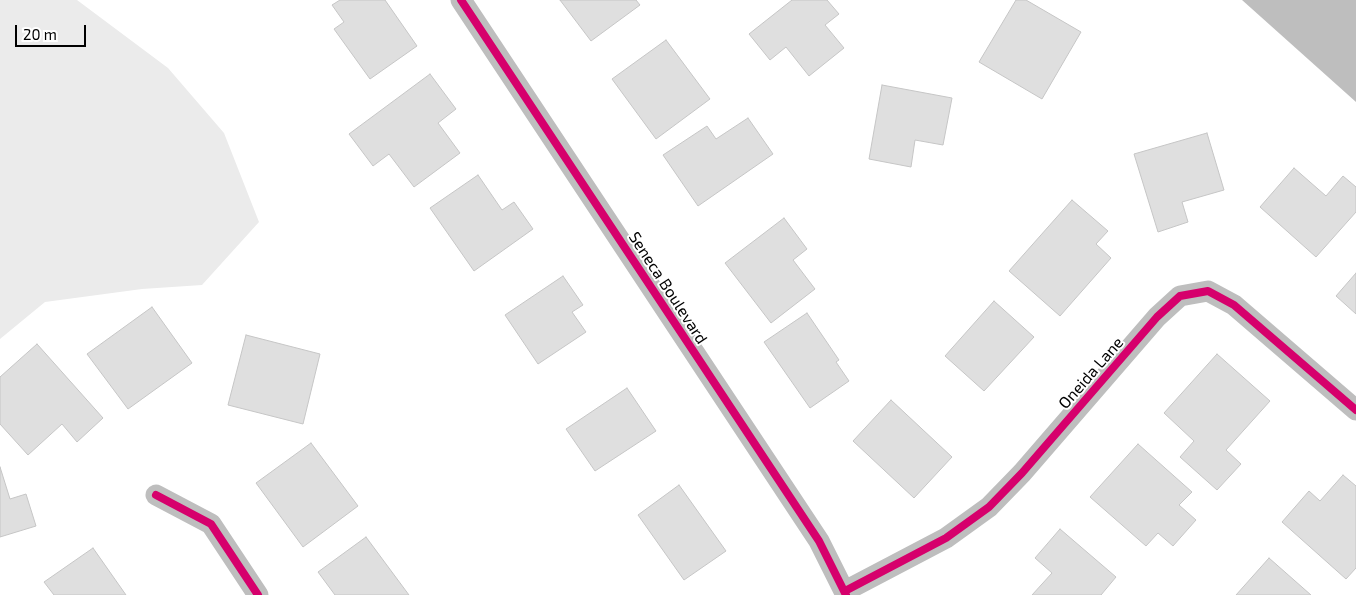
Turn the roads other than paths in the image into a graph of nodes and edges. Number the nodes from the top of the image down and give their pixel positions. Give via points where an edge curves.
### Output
1 (461, 0) edge
2 (1356, 410) edge
3 (156, 494) dead end
4 (846, 593) edge
5 (258, 595) edge

1 - 4 street, Seneca Boulevard via 819,541
2 - 4 street, Oneida Lane via 1234,305 1208,292 1180,296 1157,317 989,507 946,538
3 - 5 street via 211,524

